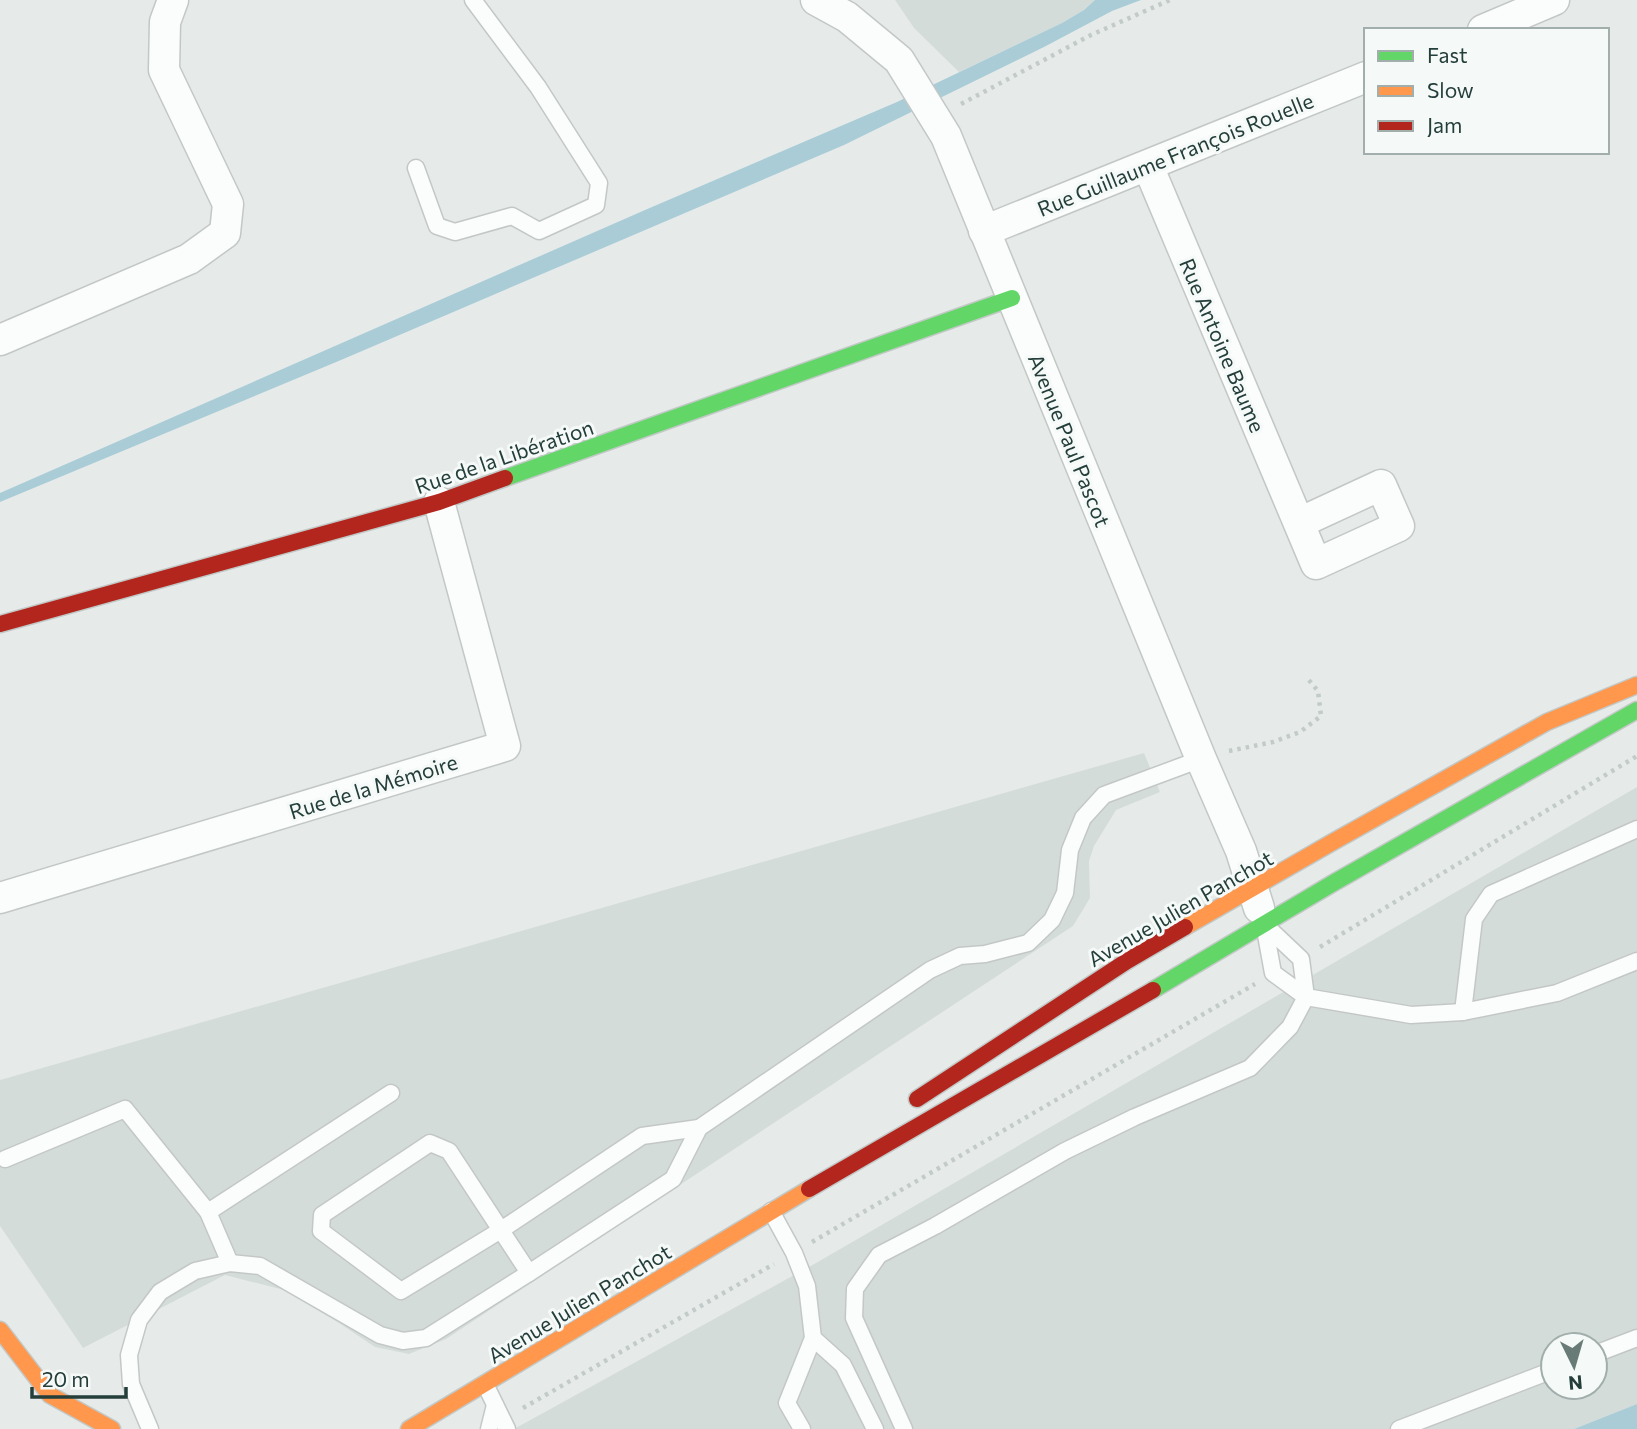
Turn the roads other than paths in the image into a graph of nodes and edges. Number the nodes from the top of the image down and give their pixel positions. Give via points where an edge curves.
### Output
1 (173, 0) edge
2 (473, 0) edge
3 (816, 0) edge
4 (1554, 0) edge
5 (1488, 28) edge
6 (1364, 79) edge
7 (1149, 166) junction
8 (416, 169) dead end
9 (984, 231) junction
10 (1012, 298) junction
11 (0, 340) edge
12 (439, 502) junction
13 (1298, 523) dead end
14 (0, 624) edge
15 (1637, 685) edge
16 (1637, 710) edge
17 (1201, 759) junction
18 (1637, 829) edge
19 (1253, 889) junction
20 (0, 898) edge
21 (1264, 923) junction
22 (1637, 961) edge
23 (1306, 997) junction
24 (1464, 1012) junction
25 (391, 1093) dead end
26 (905, 1107) dead end
27 (699, 1128) junction
28 (851, 1146) dead end
29 (5, 1159) dead end
30 (771, 1211) junction
31 (208, 1212) junction
32 (501, 1230) junction
33 (230, 1263) junction
34 (529, 1273) junction
35 (0, 1330) edge
36 (813, 1338) junction
37 (1637, 1338) edge
38 (1609, 1349) edge
39 (1539, 1375) edge
40 (485, 1384) junction
41 (502, 1418) edge
42 (112, 1429) edge
43 (150, 1429) edge
44 (409, 1429) edge
45 (489, 1429) edge
46 (802, 1429) edge
47 (875, 1429) edge
48 (904, 1429) edge
49 (1399, 1429) edge

1 - 11 street via 165,22 164,70 228,204 225,233 188,259
2 - 8 lane via 538,87 599,183 596,205 538,232 512,216 455,232 437,226
3 - 9 street, Avenue Paul Pascot via 848,17 899,60 946,136
4 - 5 street
6 - 7 street, Rue Guillaume François Rouelle
7 - 9 street, Rue Guillaume François Rouelle
7 - 13 street, Rue Antoine Baume
9 - 10 street, Avenue Paul Pascot
10 - 12 main road, Rue de la Libération
10 - 17 street, Avenue Paul Pascot
12 - 14 main road, Rue de la Libération
12 - 20 street, Rue de la Mémoire via 505,747
15 - 19 main road, Avenue Julien Panchot via 1547,722
16 - 21 main road, Avenue Julien Panchot
17 - 19 street, Avenue Paul Pascot
17 - 27 lane via 1104,795 1083,818 1069,850 1065,893 1052,920 1028,943 960,956 930,970
18 - 24 lane via 1490,894 1474,919
19 - 21 street, Avenue Paul Pascot
19 - 26 main road, Avenue Julien Panchot via 1127,961
21 - 23 lane via 1301,959
21 - 23 lane via 1273,973
21 - 30 main road, Avenue Julien Panchot
22 - 24 lane via 1558,993
23 - 24 lane via 1411,1015
23 - 48 lane via 1290,1027 1250,1068 1065,1151 879,1255 855,1289 854,1318
25 - 31 lane
27 - 32 lane via 642,1136
27 - 34 lane via 673,1179
28 - 30 main road, Avenue Julien Panchot
29 - 31 lane via 125,1109
30 - 36 lane via 807,1286
30 - 40 main road, Avenue Julien Panchot
31 - 33 lane
32 - 32 lane via 401,1291 321,1231 322,1215 430,1143 449,1151
32 - 34 lane
33 - 34 lane via 260,1266 380,1335 403,1340 426,1338
33 - 43 lane via 195,1272 160,1292 139,1320 130,1355 131,1384
35 - 42 main road via 50,1395
36 - 46 lane via 787,1403
36 - 47 lane via 843,1365
37 - 38 lane
39 - 49 lane
40 - 41 lane
40 - 44 main road, Avenue Julien Panchot
41 - 45 lane

